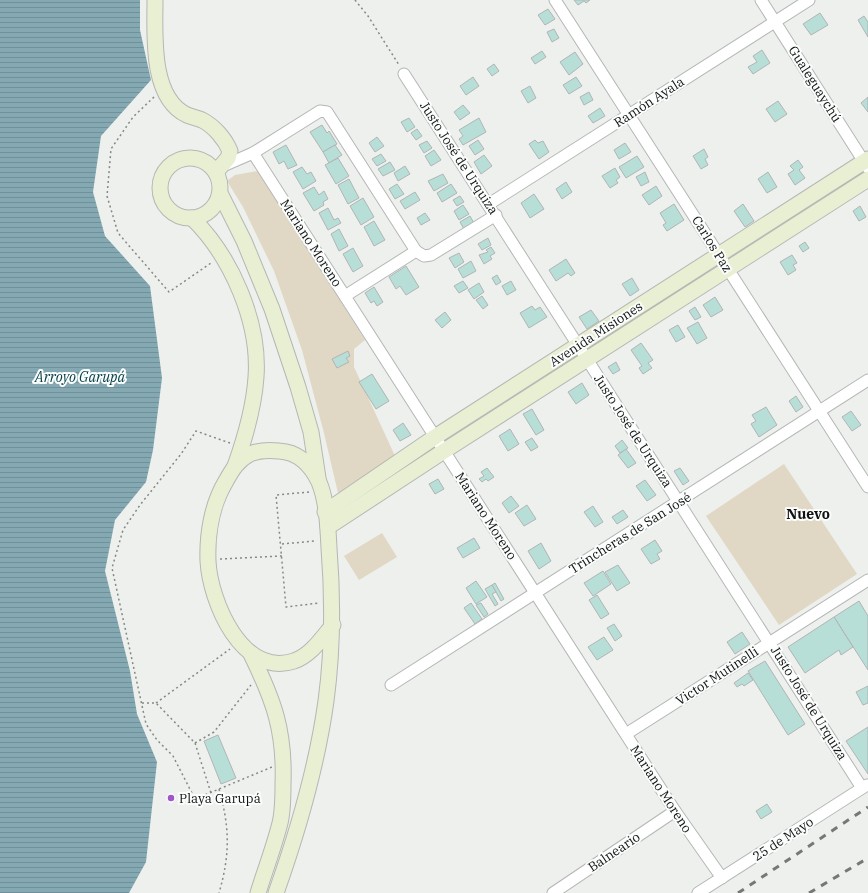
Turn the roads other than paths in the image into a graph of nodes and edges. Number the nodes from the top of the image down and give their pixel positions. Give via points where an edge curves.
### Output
1 (155, 0) edge
2 (555, 0) edge
3 (761, 0) edge
4 (808, 0) edge
5 (775, 22) junction
6 (404, 74) road end
7 (630, 114) junction
8 (253, 153) junction
9 (867, 163) edge
10 (220, 169) junction
11 (868, 179) edge
12 (220, 193) junction
13 (489, 204) junction
14 (496, 215) junction
15 (192, 218) junction
16 (416, 251) junction
17 (719, 255) junction
18 (728, 269) junction
19 (346, 296) junction
20 (578, 345) junction
21 (587, 359) junction
22 (868, 380) edge
23 (819, 412) junction
24 (435, 437) junction
25 (444, 451) junction
26 (235, 466) junction
27 (320, 487) junction
28 (868, 487) edge
29 (679, 502) junction
30 (325, 512) junction
31 (328, 534) junction
32 (868, 580) edge
33 (535, 593) junction
34 (333, 625) junction
35 (770, 642) junction
36 (251, 654) junction
37 (391, 685) dead end
38 (626, 734) junction
39 (865, 786) edge
40 (674, 811) junction
41 (722, 878) junction
42 (258, 893) edge
43 (276, 893) edge
44 (553, 893) edge
45 (698, 893) edge

1 - 10 main road via 157,62 162,89 168,99 186,115 202,120 227,144 230,151
2 - 7 street, Carlos Paz
3 - 5 street, Gualeguaychú
4 - 5 street, Ramón Ayala
5 - 7 street, Ramón Ayala
5 - 9 street, Gualeguaychú
6 - 13 street, Justo José de Urquiza
7 - 13 street, Ramón Ayala
7 - 17 street, Carlos Paz
8 - 10 street
8 - 16 street via 320,111 327,112
8 - 19 street, Mariano Moreno
9 - 17 main road, Avenida Misiones
10 - 12 main road
10 - 15 main road via 191,157 173,162 163,174 159,188 166,206 173,213
11 - 18 main road, Avenida Misiones
12 - 15 main road via 210,211
12 - 27 main road via 260,277 298,387 311,432
13 - 14 street, Justo José de Urquiza
14 - 16 street via 431,255 424,256
14 - 20 street, Justo José de Urquiza
15 - 26 main road via 207,233 239,288 249,316 256,355 254,395
16 - 19 street
17 - 18 street, Carlos Paz
17 - 20 main road, Avenida Misiones
18 - 21 main road, Avenida Misiones
18 - 23 street, Carlos Paz
19 - 24 street, Mariano Moreno
20 - 21 street, Justo José de Urquiza
20 - 24 main road, Avenida Misiones
21 - 25 main road, Avenida Misiones
21 - 29 street, Justo José de Urquiza
22 - 23 street, Trincheras de San José
23 - 28 street, Carlos Paz
23 - 29 street, Trincheras de San José
24 - 25 street, Mariano Moreno
24 - 30 main road, Avenida Misiones
25 - 31 main road, Avenida Misiones
25 - 33 street, Mariano Moreno
26 - 27 main road via 252,453 266,450 281,451 303,459
26 - 36 main road via 221,491 211,520 208,560 212,590 220,611
27 - 30 main road
29 - 33 street, Trincheras de San José
29 - 35 street, Justo José de Urquiza
30 - 31 main road
31 - 34 main road
32 - 35 street, Victor Mutinelli
33 - 37 street, Trincheras de San José
33 - 38 street, Mariano Moreno
34 - 36 main road via 312,649 294,661 279,663
34 - 43 main road via 326,700 315,760 293,844
35 - 38 street, Victor Mutinelli
35 - 39 street, Justo José de Urquiza
36 - 42 main road via 274,706 281,731 284,761 280,822
38 - 40 street, Mariano Moreno
39 - 41 street, 25 de Mayo
40 - 41 street, Mariano Moreno
40 - 44 street, Balneario
41 - 45 street, 25 de Mayo

